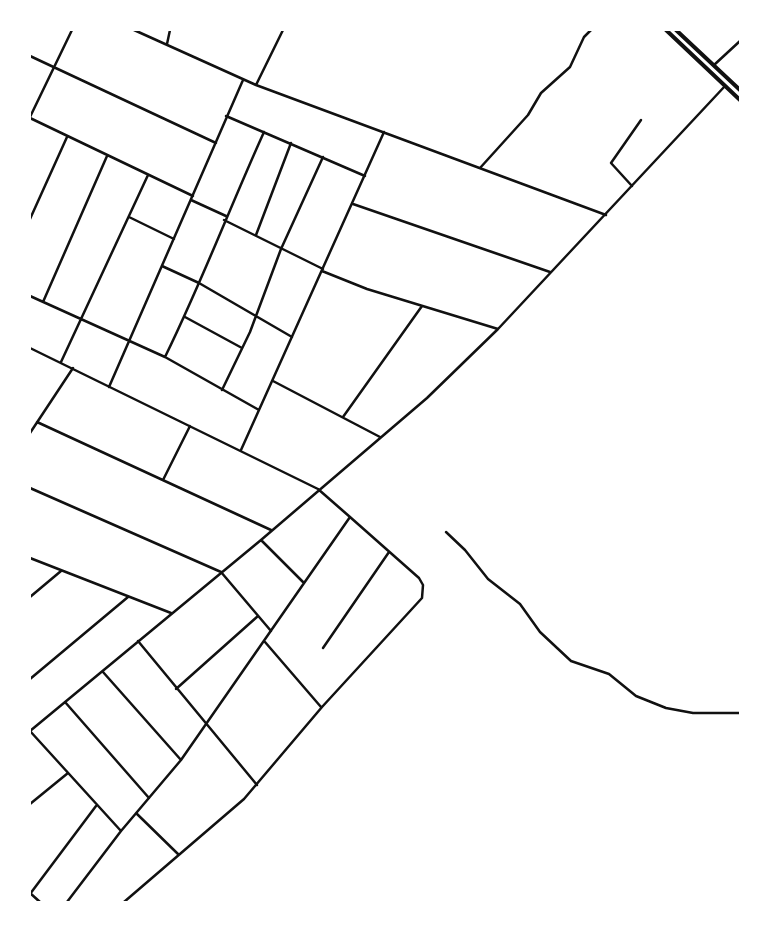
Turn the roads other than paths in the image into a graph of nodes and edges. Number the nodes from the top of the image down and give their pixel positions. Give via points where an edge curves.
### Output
1 (72, 30) edge
2 (134, 30) edge
3 (170, 30) edge
4 (283, 30) edge
5 (591, 30) edge
6 (666, 30) edge
7 (676, 30) edge
8 (740, 41) edge
9 (167, 44) junction
10 (30, 56) edge
11 (714, 65) junction
12 (54, 67) junction
13 (243, 80) junction
14 (256, 85) junction
15 (725, 86) junction
16 (740, 90) edge
17 (740, 100) edge
18 (30, 107) edge
19 (34, 108) junction
20 (226, 116) junction
21 (30, 118) edge
22 (641, 120) dead end
23 (264, 132) junction
24 (384, 132) junction
25 (67, 137) junction
26 (216, 143) junction
27 (291, 143) junction
28 (107, 156) junction
29 (323, 156) junction
30 (480, 168) junction
31 (148, 175) junction
32 (366, 176) junction
33 (632, 186) junction
34 (193, 196) junction
35 (191, 200) junction
36 (353, 204) junction
37 (606, 215) junction
38 (226, 216) junction
39 (129, 218) junction
40 (30, 219) edge
41 (224, 220) junction
42 (256, 235) junction
43 (174, 239) junction
44 (281, 249) junction
45 (162, 266) junction
46 (322, 270) junction
47 (551, 272) junction
48 (199, 283) junction
49 (30, 296) edge
50 (43, 302) junction
51 (422, 306) junction
52 (255, 316) junction
53 (185, 317) junction
54 (82, 320) junction
55 (498, 329) junction
56 (292, 337) junction
57 (130, 340) junction
58 (30, 348) edge
59 (242, 348) junction
60 (165, 357) junction
61 (61, 362) junction
62 (73, 368) junction
63 (273, 381) junction
64 (109, 387) junction
65 (222, 390) junction
66 (259, 410) junction
67 (343, 417) junction
68 (37, 422) junction
69 (190, 426) junction
70 (30, 433) edge
71 (380, 437) junction
72 (241, 450) junction
73 (163, 480) junction
74 (30, 488) edge
75 (318, 489) junction
76 (350, 517) junction
77 (271, 530) junction
78 (446, 532) dead end
79 (261, 540) junction
80 (389, 552) junction
81 (30, 558) edge
82 (62, 571) junction
83 (221, 572) junction
84 (305, 583) junction
85 (30, 597) edge
86 (128, 597) junction
87 (171, 613) junction
88 (258, 616) junction
89 (271, 630) junction
90 (138, 641) junction
91 (265, 642) junction
92 (323, 648) dead end
93 (103, 672) junction
94 (30, 680) edge
95 (176, 689) junction
96 (65, 702) junction
97 (322, 707) junction
98 (740, 712) edge
99 (206, 725) junction
100 (30, 731) edge
101 (181, 760) junction
102 (68, 773) junction
103 (257, 785) junction
104 (149, 798) junction
105 (30, 804) edge
106 (96, 806) junction
107 (136, 813) junction
108 (120, 831) junction
109 (179, 855) junction
110 (30, 893) edge
111 (40, 902) edge
112 (67, 902) edge
113 (124, 902) edge

1 - 12 street
2 - 9 street
3 - 9 street
4 - 14 street
5 - 30 street via 584,37 570,67 541,93 528,115
6 - 15 main road
7 - 11 main road
8 - 11 street
9 - 13 street
10 - 12 street
11 - 16 main road
12 - 19 street
12 - 26 street
13 - 14 street
13 - 20 street
14 - 24 street
15 - 17 main road
15 - 33 street
18 - 19 street
19 - 21 street
20 - 23 street
20 - 26 street
21 - 25 street
22 - 33 street via 611,163
23 - 27 street
23 - 38 street
24 - 30 street
24 - 32 street
25 - 28 street
25 - 40 street
26 - 34 street
27 - 29 street
27 - 42 street
28 - 31 street
28 - 50 street
29 - 32 street
29 - 44 street
30 - 37 street
31 - 34 street
31 - 39 street
32 - 36 street
33 - 37 street
34 - 35 street
35 - 38 street
35 - 43 street
36 - 46 street
36 - 47 street
37 - 47 street
38 - 41 street
39 - 43 street
39 - 54 street
41 - 42 street
41 - 48 street
42 - 44 street
43 - 45 street
44 - 46 street
44 - 52 street
45 - 48 street
45 - 57 street
46 - 51 street
46 - 56 street
47 - 55 street
48 - 52 street
48 - 53 street
49 - 50 street
50 - 54 street
51 - 55 street
51 - 67 street
52 - 56 street
52 - 59 street
53 - 59 street
53 - 60 street
54 - 57 street
54 - 61 street
55 - 71 street via 427,398
56 - 63 street
57 - 60 street
57 - 64 street
58 - 61 street
59 - 65 street
60 - 65 street
61 - 62 street
62 - 64 street
62 - 68 street
63 - 66 street
63 - 67 street
64 - 69 street
65 - 66 street
66 - 72 street
67 - 71 street
68 - 70 street
68 - 73 street
69 - 72 street
69 - 73 street
71 - 75 street
72 - 75 street
73 - 77 street
74 - 83 street
75 - 76 street
75 - 77 street
76 - 80 street
76 - 84 street
77 - 79 street
78 - 98 street via 488,579 520,604 540,632 571,661 609,674 636,696 666,708 693,713
79 - 83 street
79 - 84 street
80 - 92 street
80 - 97 street via 419,578 423,585 422,598
81 - 82 street
82 - 85 street
82 - 86 street
83 - 87 street
83 - 88 street
84 - 89 street
86 - 87 street
86 - 94 street
87 - 90 street
88 - 89 street
88 - 95 street
89 - 91 street
90 - 93 street
90 - 95 street
91 - 97 street
91 - 99 street
93 - 96 street
93 - 101 street
95 - 99 street
96 - 100 street
96 - 104 street
97 - 103 street
99 - 101 street
99 - 103 street
100 - 102 street
101 - 104 street
102 - 105 street
102 - 106 street
103 - 109 street
104 - 107 street
106 - 108 street
106 - 110 street
107 - 108 street
107 - 109 street
108 - 112 street
109 - 113 street
110 - 111 street

